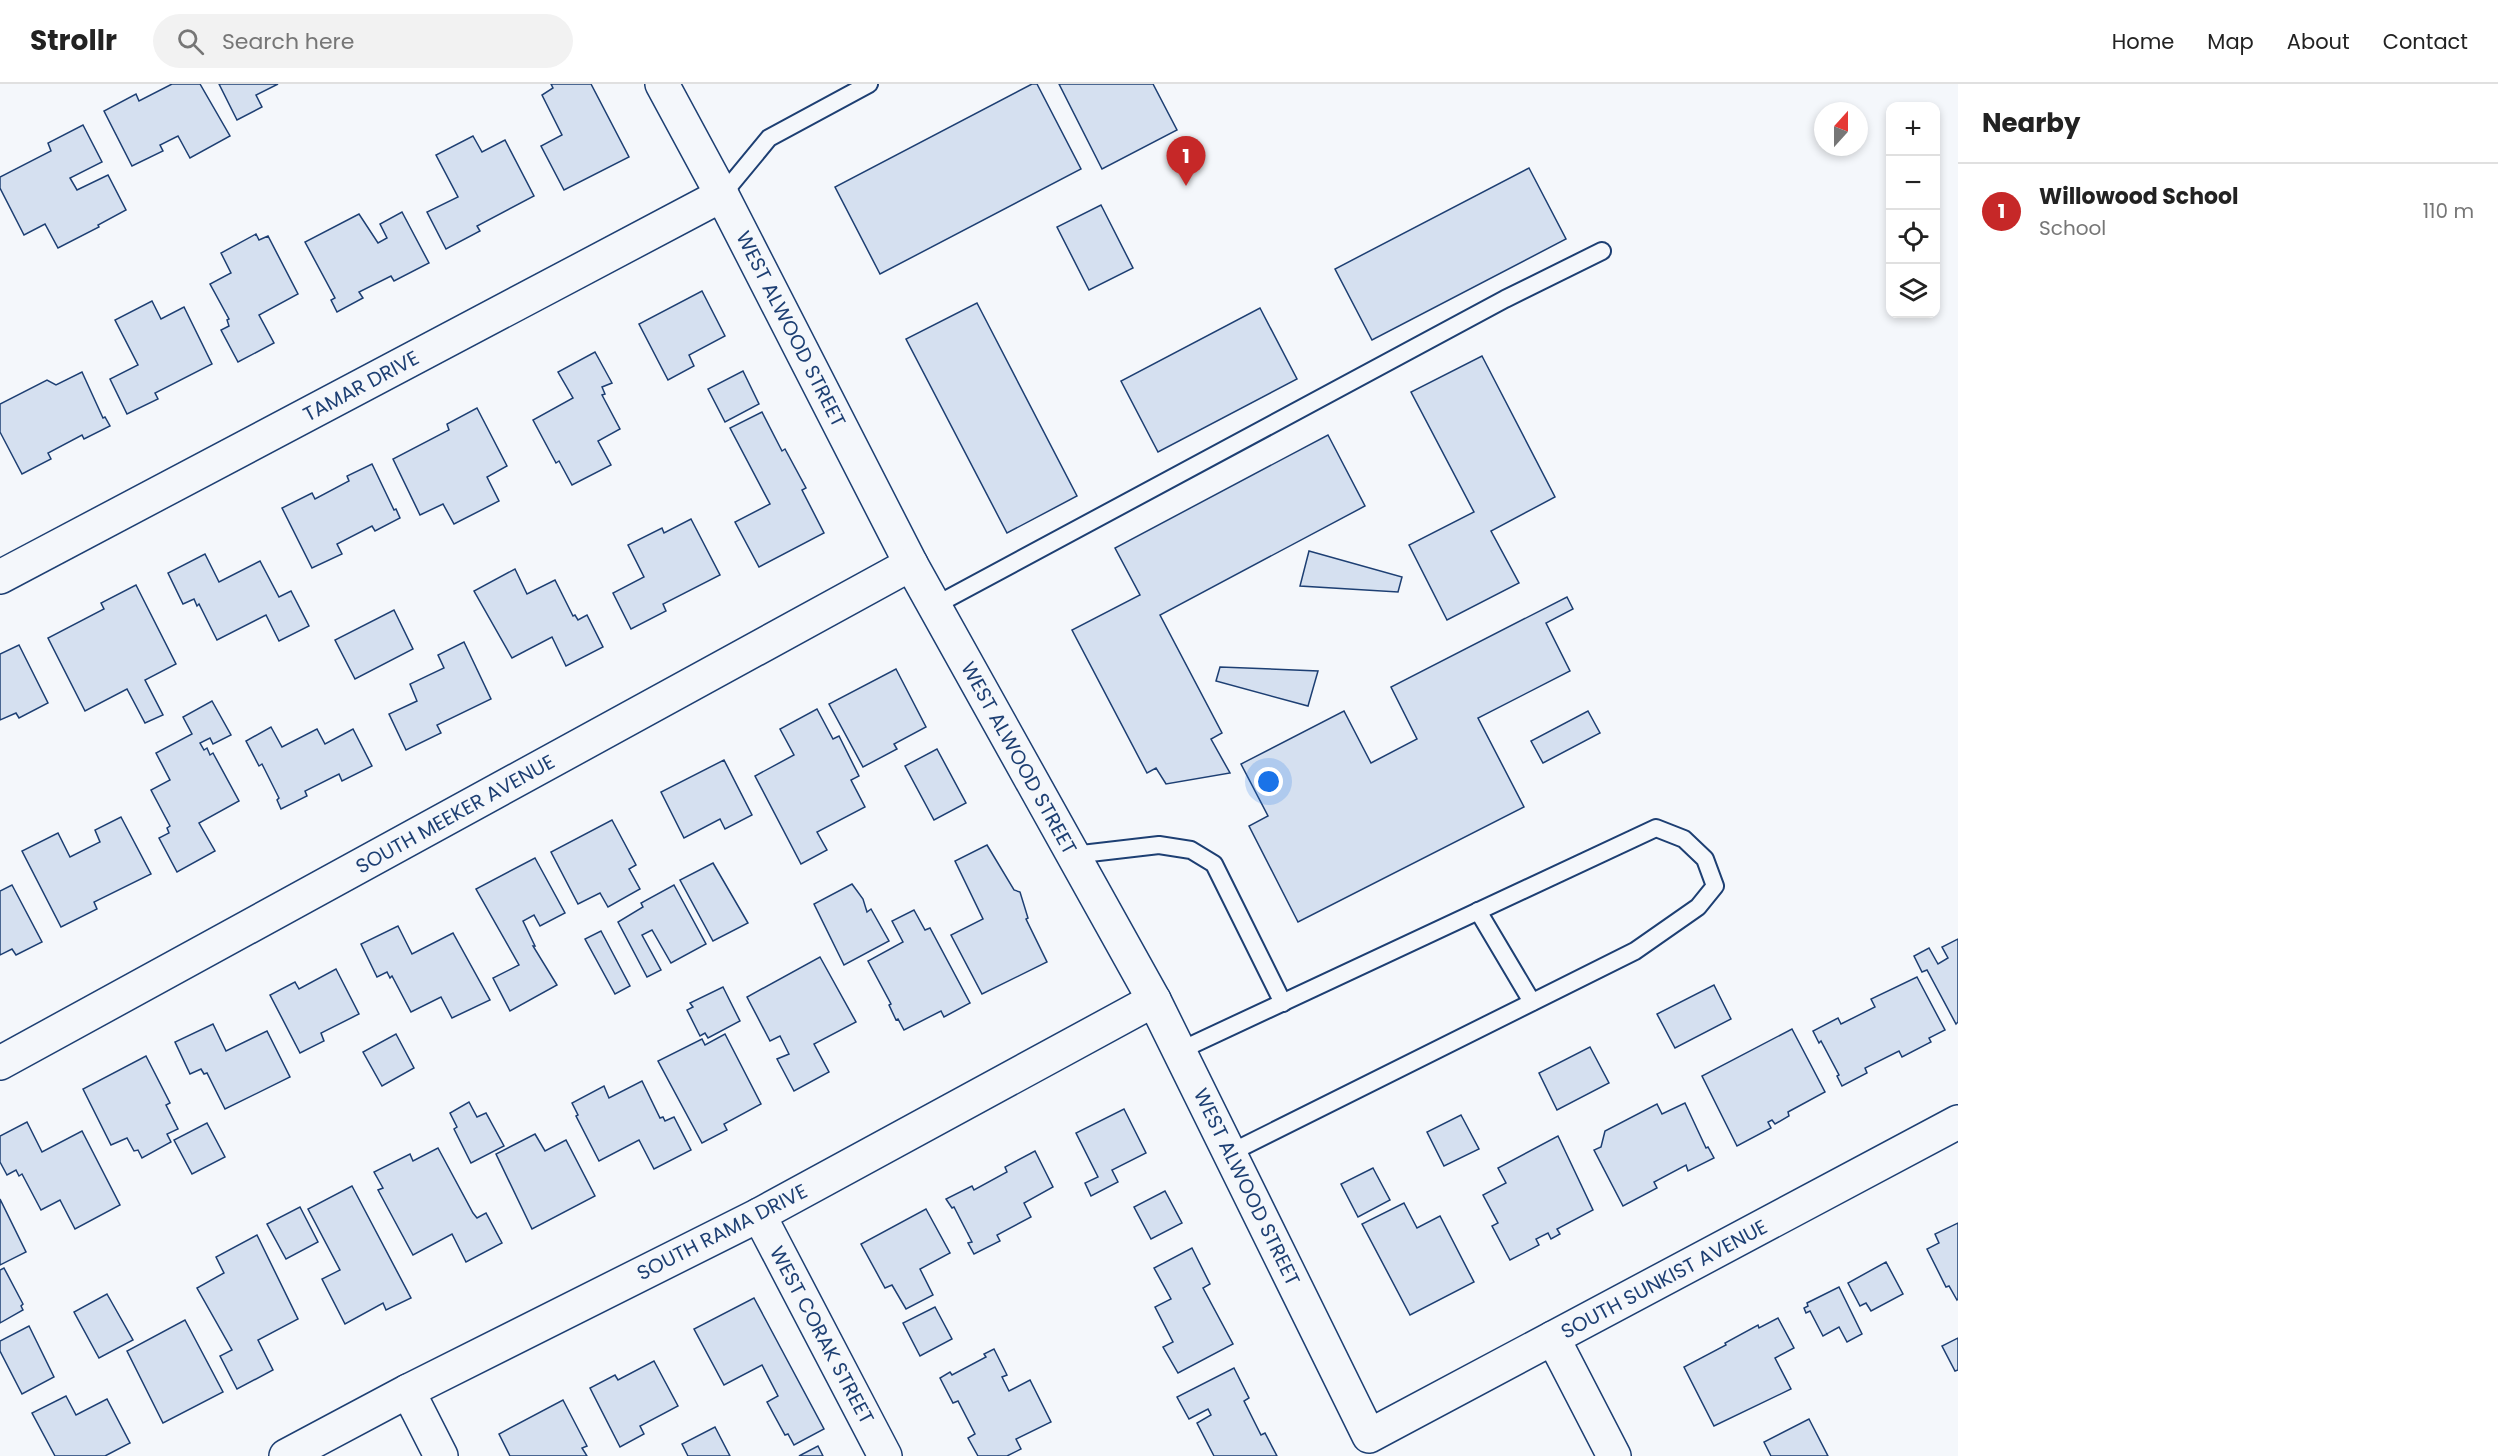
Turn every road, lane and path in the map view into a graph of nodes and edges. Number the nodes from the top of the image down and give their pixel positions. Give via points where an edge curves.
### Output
1 (662, 84) edge
2 (869, 84) edge
3 (722, 195) junction
4 (1602, 252) dead end
5 (911, 564) junction
6 (0, 577) edge
7 (934, 606) junction
8 (1073, 855) junction
9 (1478, 911) junction
10 (1154, 1000) junction
11 (1532, 1002) junction
12 (1282, 1003) junction
13 (1179, 1051) junction
14 (0, 1063) edge
15 (1958, 1122) edge
16 (1230, 1153) junction
17 (759, 1215) junction
18 (1553, 1338) junction
19 (408, 1391) junction
20 (1369, 1436) joint
21 (286, 1456) edge
22 (441, 1456) edge
23 (885, 1456) edge
24 (1614, 1456) edge

1 - 3 street, WEST ALWOOD STREET
2 - 3 lane via 770,138
3 - 5 street, WEST ALWOOD STREET
3 - 6 street, TAMAR DRIVE
4 - 7 lane via 1505,299
5 - 7 street, WEST ALWOOD STREET
5 - 14 street, SOUTH MEEKER AVENUE
7 - 8 street, WEST ALWOOD STREET
8 - 10 street, WEST ALWOOD STREET
8 - 12 lane via 1159,845 1191,850 1214,864
9 - 11 lane
9 - 11 lane via 1656,828 1684,839 1705,859 1715,886 1698,907 1635,951
9 - 12 lane
10 - 13 street, WEST ALWOOD STREET
10 - 17 street, SOUTH RAMA DRIVE
11 - 16 lane
12 - 13 lane
13 - 16 street, WEST ALWOOD STREET
15 - 18 street, SOUTH SUNKIST AVENUE
16 - 20 street, WEST ALWOOD STREET
17 - 19 street, SOUTH RAMA DRIVE
17 - 23 street, WEST CORAK STREET
18 - 20 street, SOUTH SUNKIST AVENUE
18 - 24 street
19 - 21 street, SOUTH RAMA DRIVE
19 - 22 street

